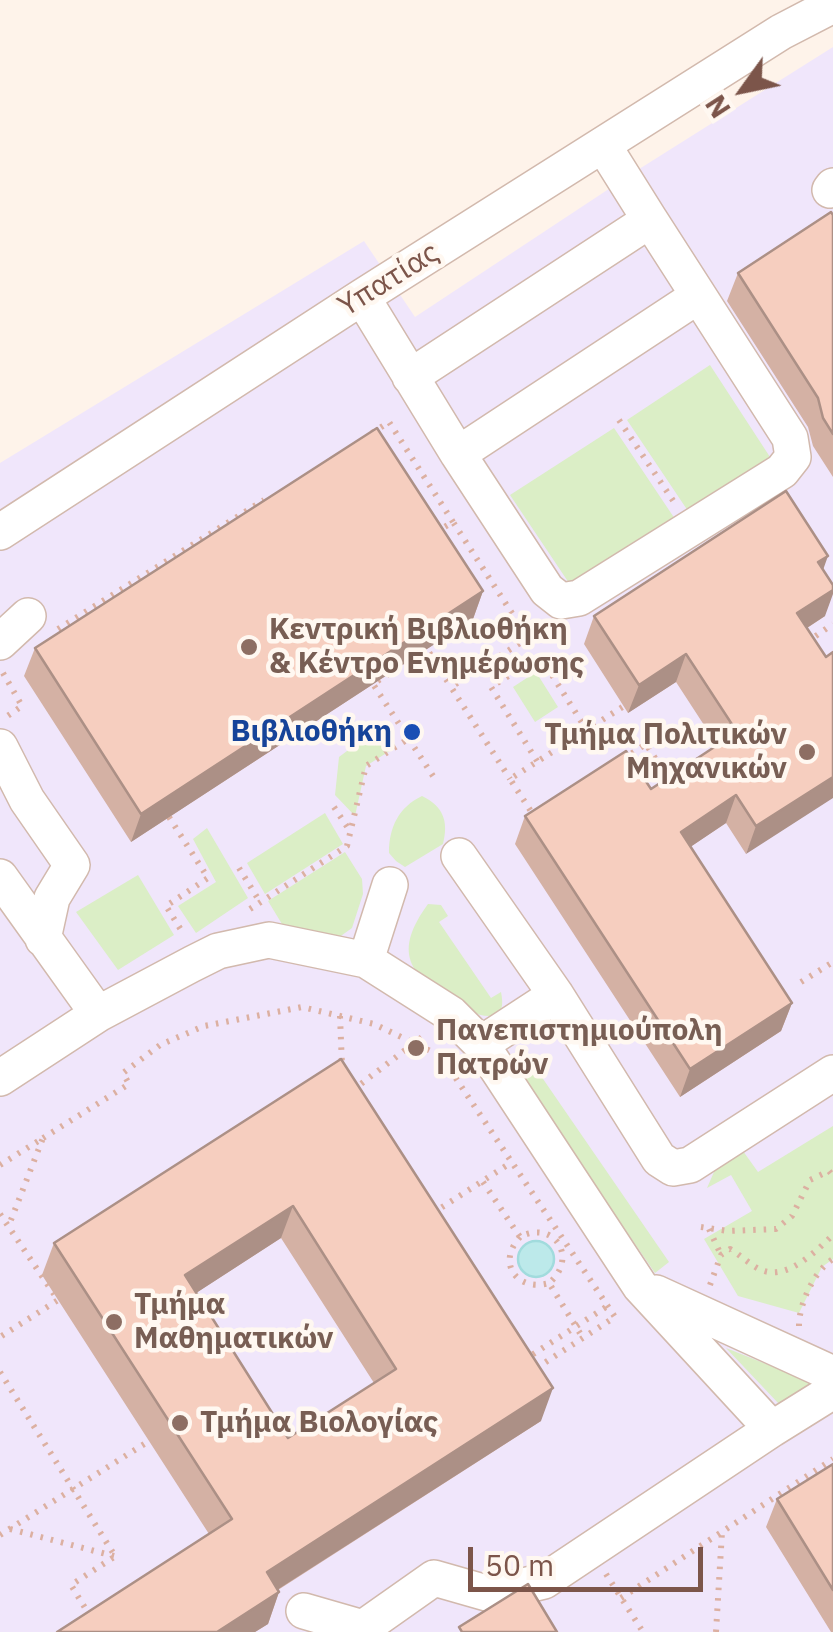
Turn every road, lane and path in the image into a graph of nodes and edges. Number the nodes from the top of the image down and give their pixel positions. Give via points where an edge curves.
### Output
1 (819, 0) edge
2 (833, 5) edge
3 (780, 32) junction
4 (603, 145) junction
5 (650, 220) junction
6 (698, 296) junction
7 (362, 297) junction
8 (410, 377) junction
9 (619, 420) dead end
10 (365, 437) edge
11 (458, 454) junction
12 (268, 498) edge
13 (453, 522) junction
14 (692, 528) junction
15 (216, 530) junction
16 (0, 532) edge
17 (422, 542) edge
18 (225, 544) edge
19 (42, 623) joint
20 (833, 624) edge
21 (0, 642) edge
22 (794, 651) edge
23 (0, 668) edge
24 (364, 671) edge
25 (373, 684) junction
26 (451, 687) junction
27 (22, 706) dead end
28 (624, 706) dead end
29 (586, 730) junction
30 (408, 739) junction
31 (0, 746) edge
32 (538, 761) junction
33 (614, 765) edge
34 (433, 776) dead end
35 (510, 779) junction
36 (678, 792) edge
37 (550, 806) edge
38 (334, 807) dead end
39 (169, 818) edge
40 (351, 832) junction
41 (459, 856) dead end
42 (239, 868) dead end
43 (0, 877) edge
44 (390, 885) dead end
45 (260, 902) junction
46 (186, 938) dead end
47 (43, 939) junction
48 (269, 940) junction
49 (366, 960) junction
50 (833, 962) edge
51 (801, 982) dead end
52 (556, 996) junction
53 (98, 1014) junction
54 (451, 1014) junction
55 (340, 1016) junction
56 (415, 1043) junction
57 (481, 1044) junction
58 (833, 1073) edge
59 (0, 1078) edge
60 (342, 1081) edge
61 (343, 1097) edge
62 (43, 1138) junction
63 (512, 1162) junction
64 (0, 1165) edge
65 (833, 1176) edge
66 (483, 1182) junction
67 (0, 1214) edge
68 (424, 1219) edge
69 (8, 1226) junction
70 (833, 1235) edge
71 (520, 1238) junction
72 (721, 1255) junction
73 (833, 1260) edge
74 (549, 1283) junction
75 (640, 1286) junction
76 (606, 1307) junction
77 (701, 1314) junction
78 (577, 1327) junction
79 (0, 1337) edge
80 (583, 1338) junction
81 (798, 1358) junction
82 (519, 1363) edge
83 (0, 1372) edge
84 (833, 1374) edge
85 (516, 1381) edge
86 (833, 1391) edge
87 (772, 1430) junction
88 (149, 1441) dead end
89 (833, 1459) edge
90 (72, 1490) junction
91 (10, 1529) junction
92 (722, 1532) junction
93 (0, 1535) edge
94 (591, 1550) junction
95 (115, 1556) junction
96 (621, 1598) junction
97 (304, 1611) dead end
98 (80, 1625) edge
99 (643, 1632) edge
100 (716, 1632) edge

1 - 3 lane, Υπατίας
2 - 3 lane, Υπατίας
3 - 4 lane, Υπατίας
4 - 5 lane
4 - 7 lane, Υπατίας
5 - 6 lane
5 - 8 lane
6 - 11 lane
6 - 14 lane via 790,438 793,456 782,471
7 - 8 lane
7 - 16 lane, Υπατίας
8 - 11 lane
9 - 14 path
10 - 13 path via 389,422
11 - 14 lane via 546,590 561,600 579,598
12 - 15 path
13 - 17 path
13 - 26 path via 528,638
15 - 18 path
15 - 19 path
19 - 21 lane
20 - 22 path
23 - 27 path
24 - 25 path
25 - 26 path via 427,648
25 - 30 path
26 - 35 path
28 - 29 path
29 - 32 path
29 - 32 path via 540,656 490,687
30 - 34 path
30 - 40 path via 366,766
31 - 47 lane via 72,865 52,898
32 - 35 path
33 - 36 path via 646,744
35 - 37 path via 534,816
38 - 40 path
39 - 46 path via 208,878 166,906
40 - 45 path via 347,846
41 - 52 lane
42 - 45 path
43 - 47 lane
44 - 49 lane
45 - 48 path via 250,908
47 - 53 lane
48 - 49 lane
48 - 53 lane via 218,952
49 - 54 lane
50 - 51 path
52 - 57 lane
52 - 58 lane via 659,1159 673,1168 690,1165
53 - 59 lane
54 - 56 path
54 - 57 lane
55 - 56 path
55 - 60 path
55 - 62 path via 302,1007 204,1026 160,1046 123,1073 128,1084
56 - 61 path
56 - 63 path via 441,1056
57 - 75 lane
62 - 64 path
62 - 69 path
63 - 66 path
63 - 76 path
65 - 72 path via 810,1180 792,1216 776,1229 704,1227
66 - 68 path
66 - 71 path
67 - 69 path
69 - 79 path via 58,1300
70 - 72 path via 782,1271 764,1271 730,1249
71 - 74 path via 509,1257 514,1274 528,1285
71 - 74 path via 540,1232 561,1247 560,1273
72 - 77 path
73 - 81 path via 822,1266 799,1313
74 - 78 path
75 - 76 path
75 - 77 lane
75 - 87 lane
76 - 78 path
76 - 80 path via 615,1317
77 - 81 lane
78 - 80 path
78 - 82 path
80 - 85 path
81 - 84 lane
83 - 90 path
86 - 87 lane
87 - 94 lane
88 - 90 path
89 - 92 path
90 - 91 path
90 - 95 path
91 - 93 path
91 - 95 path
92 - 96 path
92 - 100 path
94 - 96 path
94 - 97 lane via 544,1581 490,1594 434,1578 364,1628
95 - 98 path via 71,1585 91,1618
96 - 99 path

